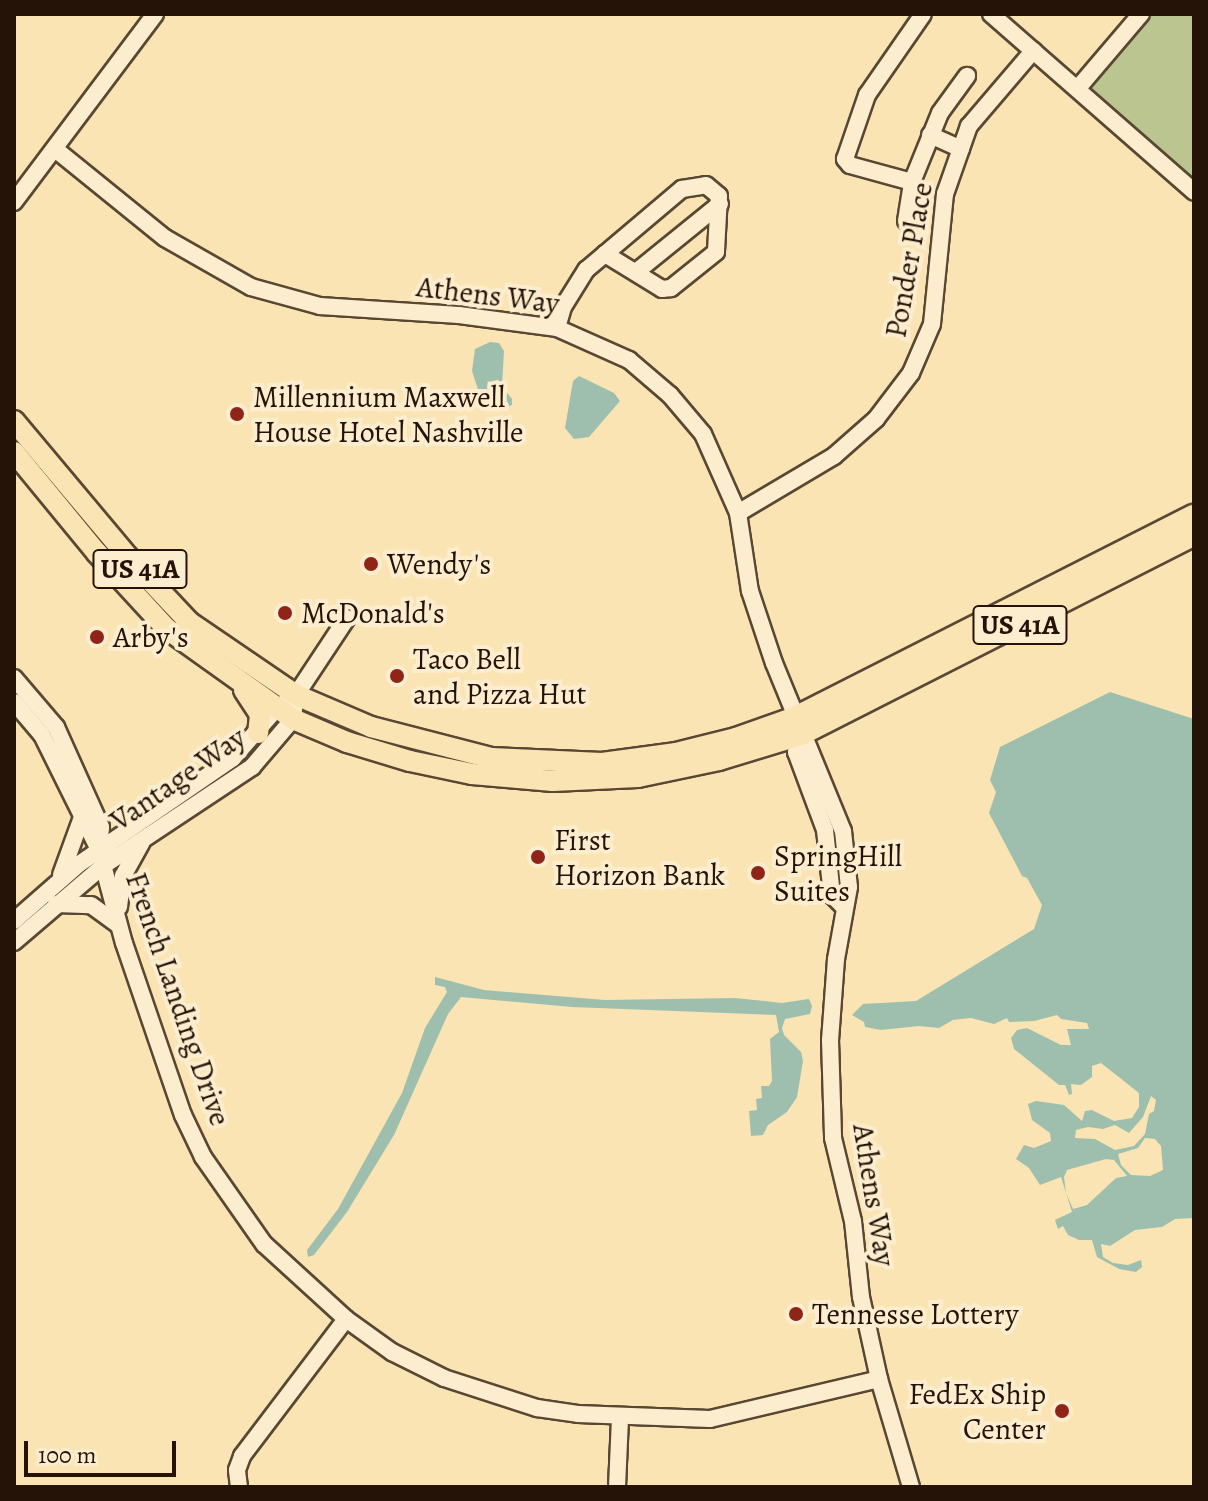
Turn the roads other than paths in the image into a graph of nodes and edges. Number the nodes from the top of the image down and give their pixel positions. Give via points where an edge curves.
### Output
1 (155, 14) edge
2 (923, 14) edge
3 (991, 14) edge
4 (1141, 14) edge
5 (1033, 51) junction
6 (967, 76) dead end
7 (1078, 88) junction
8 (930, 135) junction
9 (55, 149) junction
10 (961, 149) junction
11 (912, 182) junction
12 (1194, 192) edge
13 (14, 202) edge
14 (720, 204) junction
15 (906, 221) dead end
16 (605, 254) junction
17 (636, 272) junction
18 (557, 328) junction
19 (14, 421) edge
20 (14, 452) edge
21 (46, 491) junction
22 (738, 513) junction
23 (1194, 515) edge
24 (1194, 536) edge
25 (131, 560) junction
26 (347, 618) dead end
27 (14, 678) edge
28 (234, 678) junction
29 (296, 695) junction
30 (14, 702) edge
31 (285, 713) junction
32 (798, 726) junction
33 (49, 731) junction
34 (258, 733) junction
35 (155, 812) junction
36 (88, 816) junction
37 (144, 839) junction
38 (101, 858) junction
39 (56, 883) junction
40 (55, 904) junction
41 (14, 921) edge
42 (119, 925) junction
43 (14, 942) edge
44 (346, 1319) junction
45 (879, 1379) junction
46 (620, 1417) junction
47 (239, 1487) edge
48 (617, 1487) edge
49 (911, 1487) edge

1 - 9 street
2 - 11 street via 867,95 845,159 850,165
3 - 5 street
4 - 7 street
5 - 7 street
5 - 10 street, Ponder Place via 969,126
6 - 8 street
7 - 12 street
8 - 10 street
8 - 11 street
9 - 13 street
9 - 18 street, Athens Way via 165,238 251,287 320,306
10 - 22 street, Ponder Place via 945,194 932,324 911,373 876,419 834,456
11 - 15 street
14 - 16 street via 706,185 688,186
14 - 17 street
14 - 17 street via 716,252 671,288 662,289
16 - 17 street
16 - 18 street via 572,289
18 - 22 street, Athens Way via 629,360 670,395 703,434
19 - 25 main road, US 41A
20 - 21 main road, US 41A
21 - 25 main road via 64,496
21 - 28 main road, US 41A via 167,629
22 - 32 street, Athens Way via 750,591
23 - 32 main road, US 41A
24 - 32 main road, US 41A
25 - 29 main road, US 41A via 189,622
26 - 29 street
27 - 33 street, French Landing Drive
28 - 31 main road, US 41A
28 - 34 main road via 259,712
29 - 31 street
29 - 32 main road, US 41A via 420,742 475,755 554,763 676,753
30 - 33 street, French Landing Drive
31 - 32 main road, US 41A via 347,742 410,761 472,774 591,782 719,760
31 - 34 street, Vantage Way
31 - 37 street, Vantage Way via 252,767
32 - 45 street, Athens Way via 843,831 849,887 830,1040 833,1138 853,1221 861,1297
33 - 36 street, French Landing Drive
34 - 35 street, Vantage Way via 233,758
35 - 36 street via 127,822
35 - 38 street, Vantage Way
36 - 38 street, French Landing Drive via 101,827
36 - 39 street
37 - 38 street, Vantage Way
37 - 42 street via 123,876
38 - 39 street, Vantage Way
38 - 40 street, Vantage Way
38 - 42 street, French Landing Drive
39 - 41 street, Vantage Way
40 - 42 street via 91,905
40 - 43 street, Vantage Way
42 - 44 street, French Landing Drive via 183,1115 203,1157 264,1244
44 - 46 street, French Landing Drive via 392,1352 444,1378 537,1408
44 - 47 street via 242,1456
45 - 46 street, French Landing Drive via 710,1419
45 - 49 street, Athens Way
46 - 48 street

